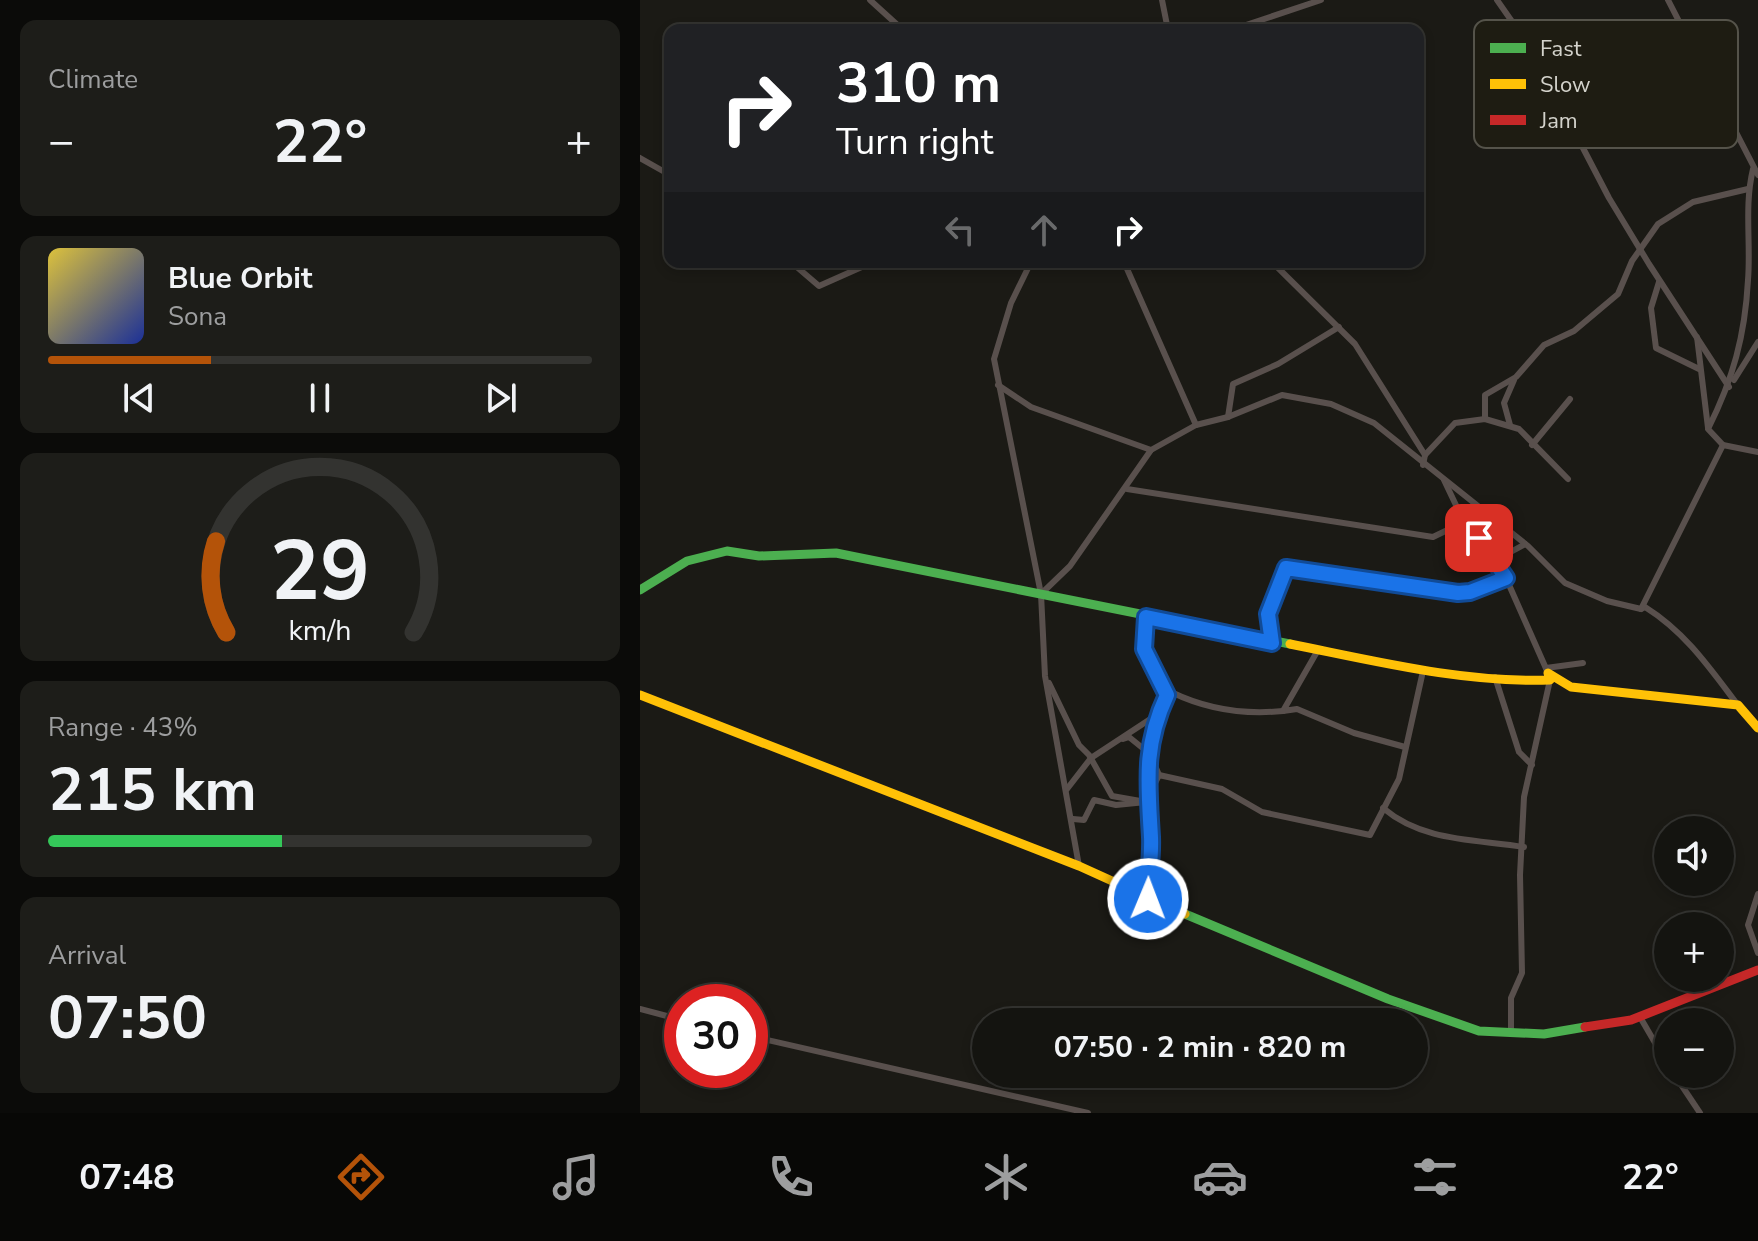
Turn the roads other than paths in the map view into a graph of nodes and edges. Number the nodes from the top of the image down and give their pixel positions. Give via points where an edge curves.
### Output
1 (870, 0) edge
2 (1162, 0) edge
3 (1321, 0) edge
4 (1497, 0) edge
5 (1668, 0) edge
6 (1511, 20) edge
7 (1679, 20) edge
8 (896, 24) edge
9 (1167, 24) edge
10 (1249, 24) edge
11 (1738, 133) edge
12 (1585, 148) edge
13 (640, 158) edge
14 (664, 172) edge
15 (1756, 172) edge
16 (1748, 189) junction
17 (1641, 251) junction
18 (798, 268) edge
19 (860, 268) edge
20 (1028, 268) edge
21 (1127, 268) edge
22 (1278, 268) edge
23 (1660, 282) junction
24 (1339, 327) junction
25 (1697, 337) junction
26 (1758, 342) edge
27 (1699, 369) junction
28 (1516, 377) junction
29 (998, 385) junction
30 (1729, 387) junction
31 (1570, 399) dead end
32 (1228, 417) junction
33 (1485, 419) junction
34 (1196, 425) junction
35 (1510, 425) junction
36 (1708, 429) junction
37 (1532, 445) junction
38 (1723, 445) junction
39 (1151, 450) junction
40 (1758, 452) edge
41 (1425, 455) junction
42 (1423, 465) junction
43 (1442, 477) junction
44 (1568, 479) dead end
45 (1127, 489) junction
46 (1464, 522) junction
47 (1525, 544) junction
48 (1506, 578) junction
49 (640, 590) edge
50 (1041, 594) junction
51 (1641, 609) junction
52 (1146, 617) junction
53 (1272, 643) junction
54 (1318, 650) junction
55 (1583, 663) dead end
56 (1423, 671) junction
57 (1548, 674) junction
58 (1045, 676) junction
59 (1495, 677) junction
60 (640, 695) edge
61 (1167, 695) junction
62 (1738, 705) junction
63 (1283, 711) junction
64 (1158, 714) junction
65 (1758, 728) edge
66 (1116, 741) junction
67 (1405, 747) junction
68 (1150, 754) junction
69 (1091, 758) junction
70 (1532, 765) junction
71 (1159, 775) junction
72 (1067, 789) junction
73 (1146, 802) junction
74 (1383, 808) junction
75 (1073, 819) junction
76 (1524, 847) junction
77 (1079, 866) junction
78 (1758, 894) edge
79 (1148, 899) junction
80 (1758, 953) edge
81 (1758, 970) edge
82 (640, 1009) edge
83 (664, 1015) edge
84 (1640, 1017) junction
85 (1511, 1035) junction
86 (768, 1040) edge
87 (1654, 1044) edge
88 (1683, 1088) edge
89 (1088, 1113) edge
90 (1700, 1113) edge

1 - 8 street
2 - 9 street
3 - 10 street
4 - 6 street
5 - 7 street
11 - 15 street
12 - 17 street
13 - 14 street
15 - 16 street
16 - 17 street via 1675,211 1658,224
16 - 30 street via 1748,281
17 - 23 street
17 - 28 street via 1618,294 1574,331 1544,345
18 - 19 street via 819,286
20 - 29 street via 994,359
21 - 34 street
22 - 24 street
23 - 25 street
23 - 27 street via 1651,308 1656,348
24 - 32 street via 1233,384
24 - 41 street
25 - 27 street
25 - 30 street
26 - 30 street
27 - 36 street
28 - 33 street via 1485,395
28 - 35 street via 1504,403
29 - 39 street via 1031,407
29 - 50 street
30 - 36 street
31 - 37 street
32 - 34 street
32 - 42 street via 1282,395 1331,404 1374,423
33 - 35 street
33 - 41 street via 1455,423
34 - 39 street
35 - 37 street
36 - 38 street
37 - 44 street
38 - 40 street
38 - 51 street
39 - 45 street
41 - 42 street
42 - 43 street
43 - 46 street
43 - 47 street
45 - 46 street via 1433,537
45 - 50 street via 1070,566
46 - 48 street via 1466,518
47 - 48 street via 1507,554
47 - 51 street via 1565,583
48 - 53 street via 1458,593 1286,568 1268,614
48 - 57 street
49 - 50 street via 687,561 727,551 759,556 836,553
50 - 52 street
50 - 58 street
51 - 62 street via 1683,634
52 - 53 street
52 - 61 street via 1144,649
53 - 54 street
54 - 56 street
54 - 63 street
55 - 57 street
56 - 59 street
56 - 67 street
57 - 59 street
57 - 62 street via 1571,687
57 - 70 street
58 - 69 street via 1079,745
58 - 72 street
59 - 70 street via 1519,752
60 - 77 street
61 - 63 street via 1233,710
61 - 64 street
62 - 65 street
63 - 67 street via 1297,709
64 - 66 street
64 - 68 street
66 - 68 street via 1129,737
66 - 69 street
67 - 74 street via 1399,779
68 - 71 street
68 - 73 street
69 - 72 street
69 - 73 street via 1112,796
70 - 76 street via 1524,797
71 - 73 street
71 - 74 street via 1222,789 1262,812 1345,832 1370,835
72 - 75 street
73 - 75 street via 1116,805 1094,800 1084,820
73 - 79 street via 1151,838
74 - 76 street via 1421,832
75 - 77 street
76 - 85 street via 1522,973 1511,998
77 - 79 street
78 - 80 street via 1748,925
79 - 85 street via 1441,1020
81 - 84 street
82 - 83 street
84 - 85 street
84 - 87 street
86 - 89 street
88 - 90 street

